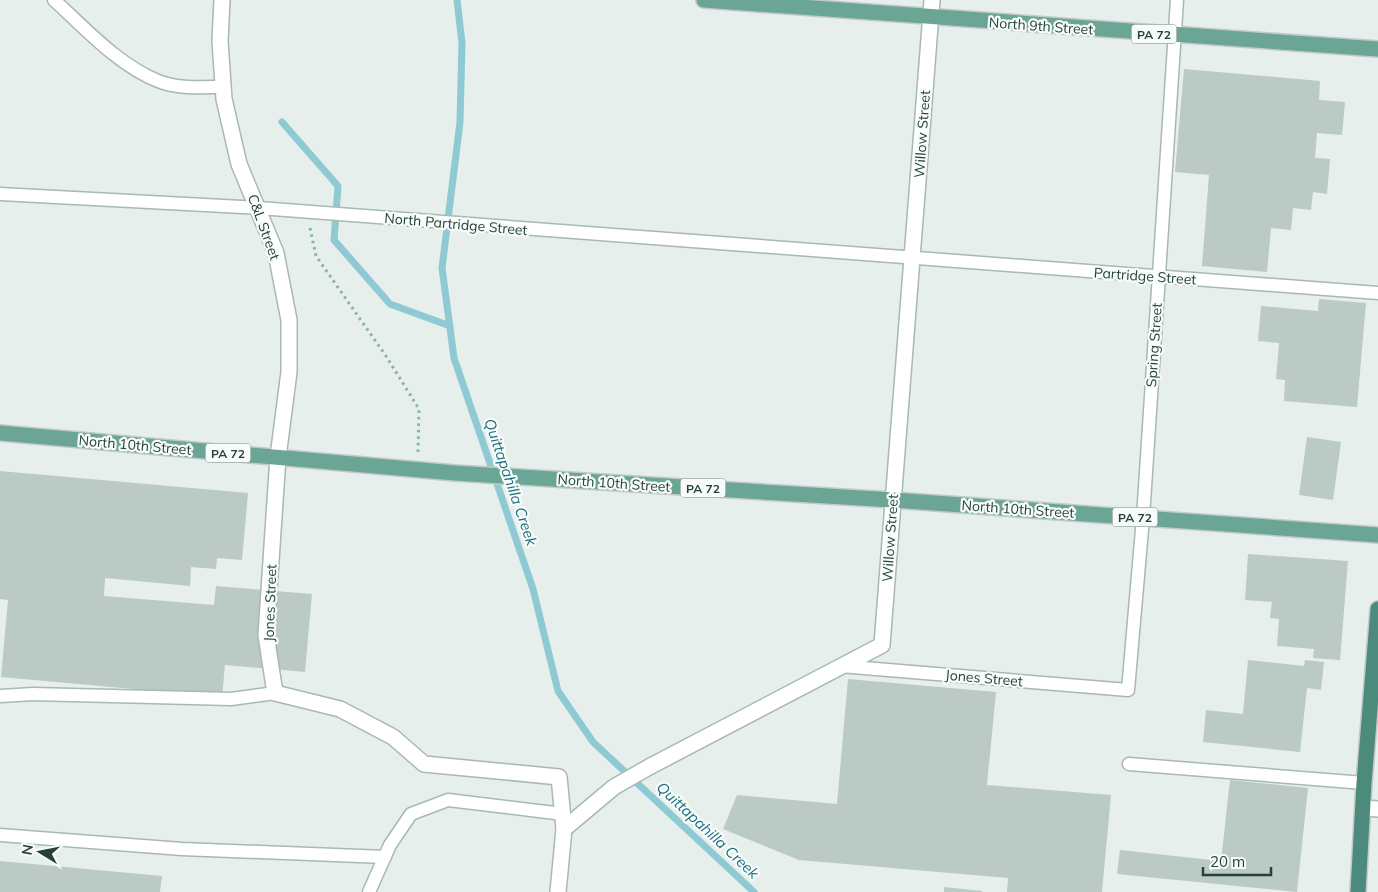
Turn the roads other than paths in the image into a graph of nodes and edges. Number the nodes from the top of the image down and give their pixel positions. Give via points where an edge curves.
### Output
1 (54, 0) edge
2 (222, 0) edge
3 (704, 0) edge
4 (932, 0) edge
5 (1177, 0) edge
6 (931, 18) junction
7 (1174, 36) junction
8 (1378, 49) edge
9 (223, 87) junction
10 (0, 194) edge
11 (259, 208) junction
12 (912, 259) junction
13 (1159, 277) junction
14 (1378, 293) edge
15 (0, 434) edge
16 (278, 457) junction
17 (893, 500) junction
18 (1142, 518) junction
19 (1378, 535) edge
20 (1378, 609) edge
21 (840, 666) junction
22 (1128, 690) joint
23 (275, 693) junction
24 (0, 696) edge
25 (1129, 764) dead end
26 (1364, 783) junction
27 (1371, 808) edge
28 (563, 821) junction
29 (0, 835) edge
30 (385, 856) junction
31 (369, 892) edge
32 (558, 892) edge
33 (1358, 892) edge

1 - 9 lane via 107,48 158,81 188,87
2 - 9 street, C&L Street
3 - 6 main road, North 9th Street / PA 72
4 - 6 street, Willow Street
5 - 7 lane, Spring Street
6 - 7 main road, North 9th Street / PA 72
6 - 12 street, Willow Street
7 - 8 main road, North 9th Street / PA 72
7 - 13 lane, Spring Street
9 - 11 street, C&L Street via 239,164
10 - 11 lane, North Partridge Street
11 - 12 lane, North Partridge Street
11 - 16 street, C&L Street via 276,252 289,320 289,372
12 - 13 lane, Partridge Street
12 - 17 street, Willow Street
13 - 14 lane, Partridge Street
13 - 18 lane, Spring Street
15 - 16 main road, North 10th Street / PA 72
16 - 17 main road, North 10th Street / PA 72 via 455,473
16 - 23 street, Jones Street via 266,635
17 - 18 main road, North 10th Street / PA 72
17 - 21 street, Willow Street via 882,645
18 - 19 main road, North 10th Street / PA 72
18 - 22 lane, Spring Street
20 - 26 highway
21 - 22 lane, Jones Street
21 - 28 street, Willow Street via 649,767
23 - 24 lane via 231,699
23 - 28 street via 340,709 393,737 424,764 559,776
25 - 26 lane
26 - 27 highway
27 - 33 highway
28 - 30 lane via 448,800 411,814
28 - 32 street
29 - 30 lane via 182,849
30 - 31 lane

